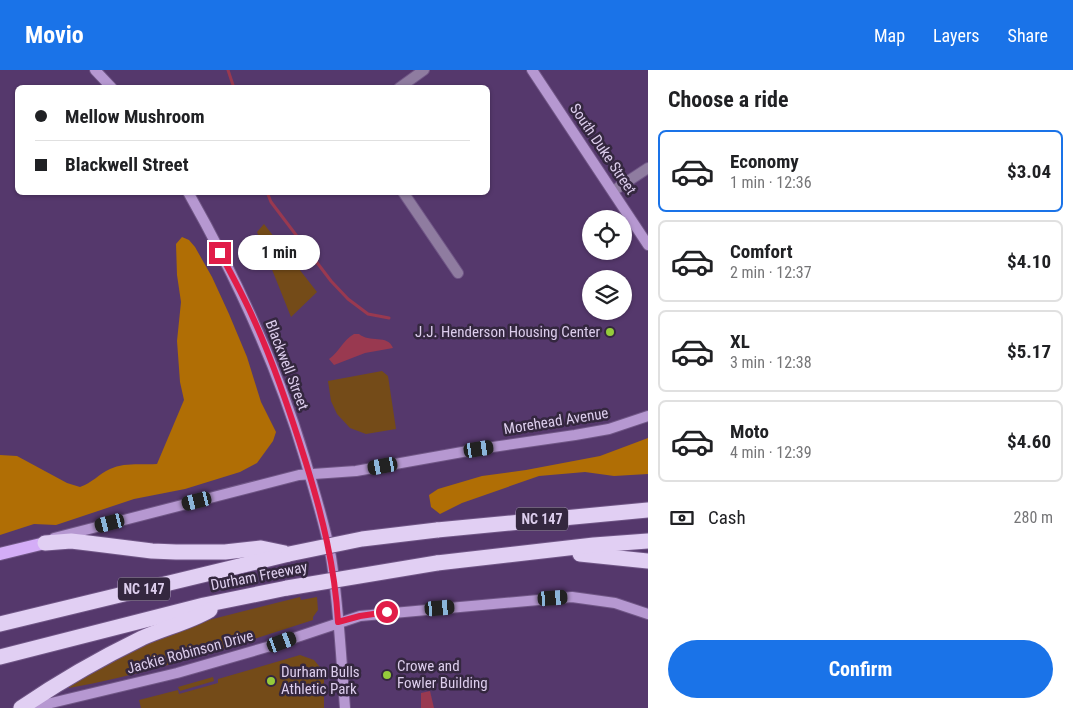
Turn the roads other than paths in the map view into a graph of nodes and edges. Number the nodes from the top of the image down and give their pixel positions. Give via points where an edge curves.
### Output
1 (95, 70) edge
2 (424, 70) edge
3 (532, 70) edge
4 (109, 85) edge
5 (403, 85) edge
6 (648, 168) edge
7 (613, 192) junction
8 (190, 195) edge
9 (405, 195) edge
10 (648, 245) edge
11 (458, 273) dead end
12 (648, 416) edge
13 (309, 474) junction
14 (648, 510) edge
15 (648, 541) edge
16 (44, 543) junction
17 (518, 553) junction
18 (0, 554) edge
19 (289, 554) junction
20 (648, 561) edge
21 (231, 598) junction
22 (648, 614) edge
23 (338, 622) junction
24 (0, 624) edge
25 (0, 657) edge
26 (21, 708) edge
27 (30, 708) edge
28 (345, 708) edge

1 - 4 street
2 - 5 street
3 - 7 street, South Duke Street
6 - 7 street
7 - 10 street, South Duke Street
8 - 13 street, Blackwell Street via 255,321 294,423
9 - 11 street
12 - 13 street, Morehead Avenue via 601,431 356,471
13 - 16 street, Morehead Avenue via 92,527
13 - 23 street, Blackwell Street via 330,555
14 - 19 highway, Durham Freeway / NC 147, bridge via 362,539
15 - 17 highway, Durham Freeway / NC 147
16 - 18 main road, Morehead Avenue
16 - 19 highway via 71,541 176,552 261,548
17 - 20 highway via 594,554
17 - 21 highway, Durham Freeway / NC 147, bridge via 437,563
19 - 24 highway, Durham Freeway / NC 147
21 - 25 highway, Durham Freeway / NC 147
21 - 26 highway via 203,615 123,648
22 - 23 street, Jackie Robinson Drive via 615,603 572,597 387,612
23 - 27 street, Jackie Robinson Drive via 178,673
23 - 28 street, Blackwell Street

